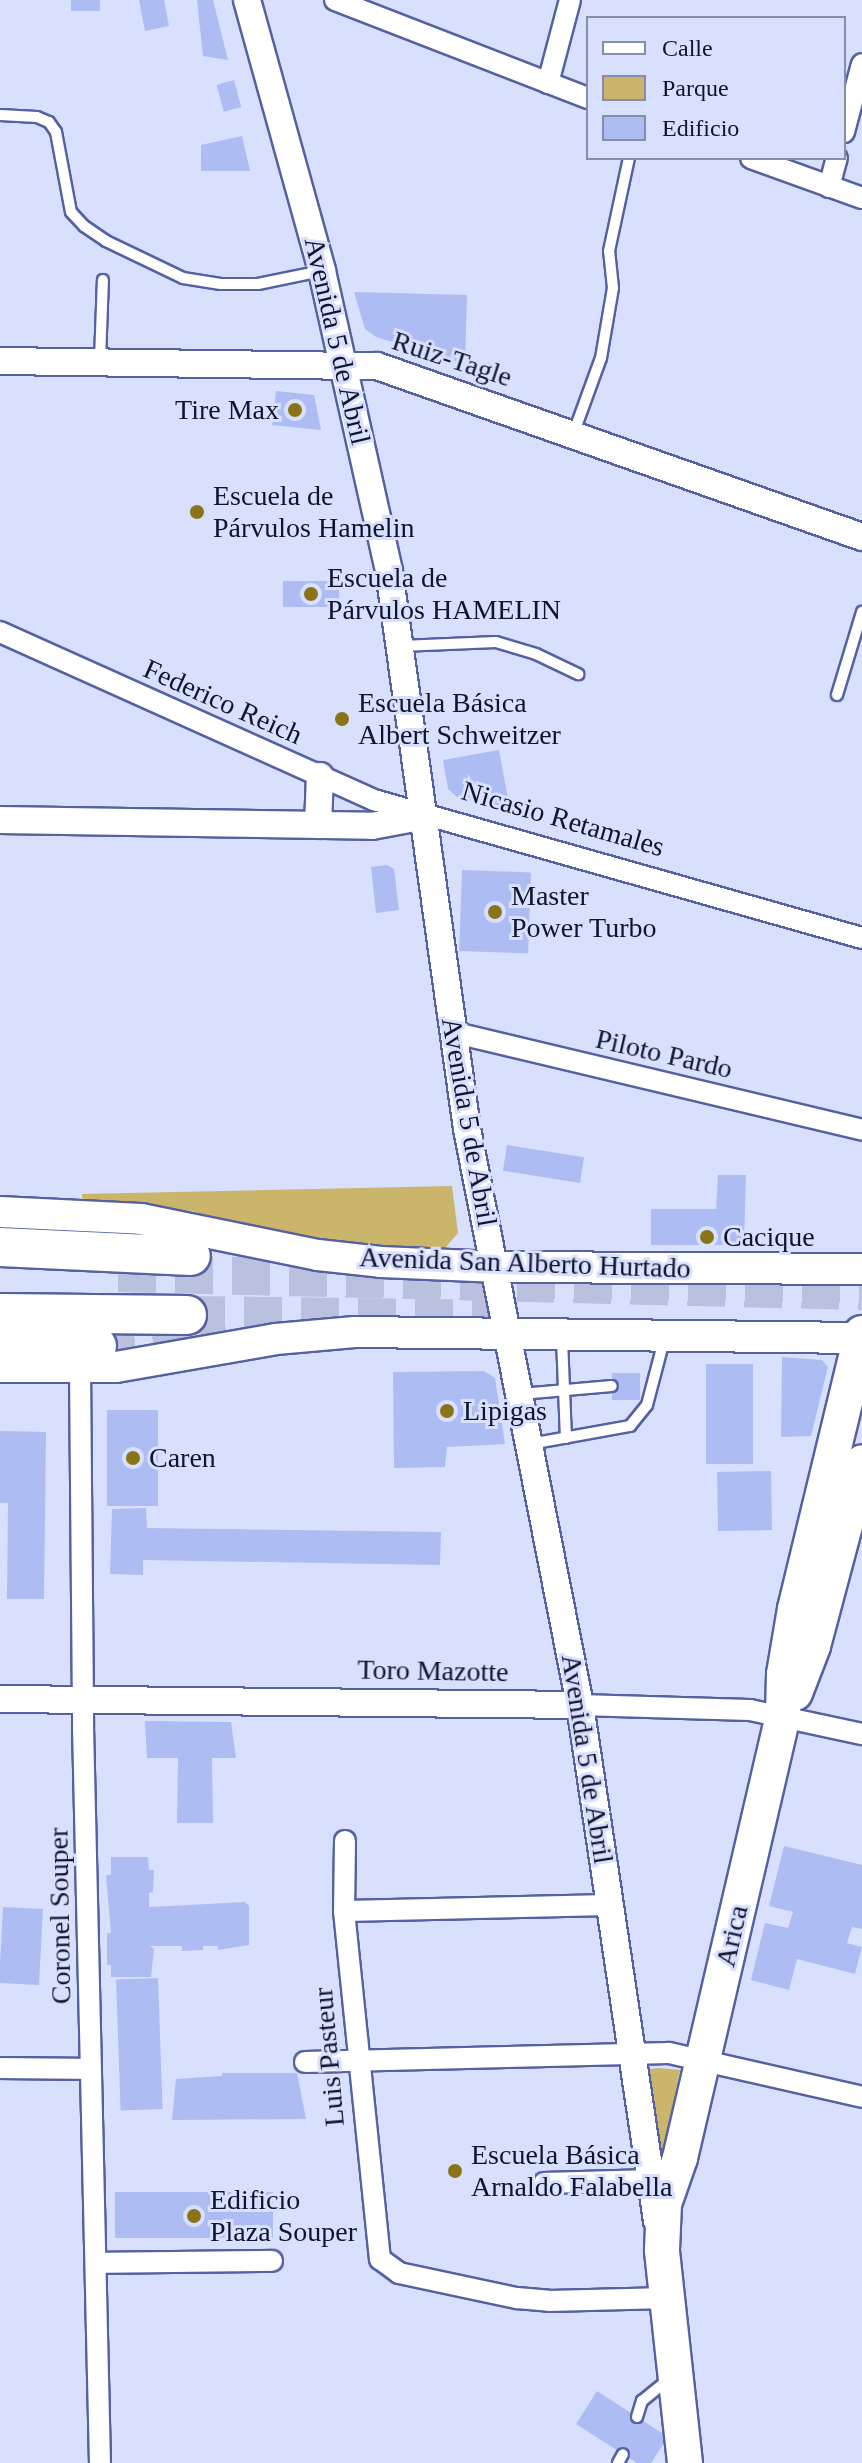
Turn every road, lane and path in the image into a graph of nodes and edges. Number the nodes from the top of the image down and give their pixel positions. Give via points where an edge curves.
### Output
1 (247, 0) edge
2 (335, 0) edge
3 (570, 0) edge
4 (862, 64) edge
5 (548, 83) junction
6 (586, 97) edge
7 (0, 115) edge
8 (846, 124) edge
9 (629, 160) edge
10 (756, 160) edge
11 (836, 160) edge
12 (829, 187) junction
13 (862, 198) edge
14 (322, 271) junction
15 (103, 280) dead end
16 (0, 361) edge
17 (100, 362) junction
18 (344, 364) junction
19 (573, 434) junction
20 (862, 537) edge
21 (862, 612) edge
22 (0, 632) edge
23 (401, 646) junction
24 (578, 674) dead end
25 (837, 695) dead end
26 (320, 776) junction
27 (425, 816) junction
28 (0, 820) edge
29 (318, 825) junction
30 (862, 938) edge
31 (452, 1032) junction
32 (862, 1130) edge
33 (0, 1212) edge
34 (0, 1247) edge
35 (191, 1256) dead end
36 (494, 1267) junction
37 (862, 1269) edge
38 (0, 1271) edge
39 (118, 1273) tunnel mouth
40 (0, 1313) edge
41 (187, 1315) tunnel mouth
42 (509, 1332) junction
43 (562, 1333) junction
44 (666, 1334) junction
45 (862, 1336) edge
46 (0, 1346) edge
47 (89, 1357) junction
48 (0, 1367) edge
49 (612, 1386) dead end
50 (562, 1391) junction
51 (521, 1394) junction
52 (566, 1438) junction
53 (530, 1444) junction
54 (862, 1462) edge
55 (0, 1699) edge
56 (83, 1700) junction
57 (580, 1705) junction
58 (783, 1715) junction
59 (862, 1734) edge
60 (345, 1841) dead end
61 (610, 1905) junction
62 (344, 1911) junction
63 (632, 2053) junction
64 (704, 2059) junction
65 (357, 2061) junction
66 (305, 2062) dead end
67 (0, 2068) edge
68 (91, 2069) junction
69 (862, 2097) edge
70 (680, 2158) junction
71 (651, 2180) junction
72 (544, 2183) dead end
73 (662, 2250) junction
74 (272, 2261) dead end
75 (96, 2263) junction
76 (667, 2298) junction
77 (675, 2373) junction
78 (637, 2417) dead end
79 (686, 2454) edge
80 (100, 2463) edge

1 - 14 street, Avenida 5 de Abril
2 - 5 street
3 - 5 street
4 - 8 street
5 - 6 street
7 - 14 lane via 49,122 56,132 71,212 106,241 183,278 221,284 258,284
9 - 19 lane via 609,251 613,288 601,358
10 - 12 street
11 - 12 street
12 - 13 street
14 - 18 street, Avenida 5 de Abril
15 - 17 lane
16 - 17 street, Ruiz-Tagle
17 - 18 street, Ruiz-Tagle
18 - 19 street, Ruiz-Tagle via 397,372
18 - 23 street, Avenida 5 de Abril
19 - 20 street, Ruiz-Tagle
21 - 25 lane
22 - 26 street, Federico Reich
23 - 24 lane via 496,642
23 - 27 street, Avenida 5 de Abril
26 - 27 street, Federico Reich
26 - 29 street
27 - 29 street, Nicasio Retamales via 386,825
27 - 30 street, Nicasio Retamales
27 - 31 street, Avenida 5 de Abril
28 - 29 street, Nicasio Retamales
31 - 32 street, Piloto Pardo
31 - 36 street, Avenida 5 de Abril
33 - 36 main road, Avenida San Alberto Hurtado via 141,1219 342,1258
34 - 35 highway
36 - 37 main road, Avenida San Alberto Hurtado
36 - 42 street, Avenida 5 de Abril
38 - 39 highway
40 - 41 highway
42 - 43 main road
42 - 47 main road via 316,1334 157,1362
42 - 51 street, Avenida 5 de Abril
43 - 44 main road
43 - 50 lane
44 - 45 main road
44 - 52 lane via 646,1382 647,1405 630,1426
45 - 58 main road, Arica via 795,1609
46 - 47 highway
47 - 48 main road
47 - 56 street, Coronel Souper
49 - 50 lane
50 - 51 lane
50 - 52 lane
51 - 53 street, Avenida 5 de Abril
52 - 53 lane
53 - 57 street, Avenida 5 de Abril
54 - 58 main road, Arica via 813,1646
55 - 56 street, Toro Mazotte
56 - 57 street, Toro Mazotte
56 - 68 street, Coronel Souper
57 - 58 street, Toro Mazotte
57 - 61 street, Avenida 5 de Abril
58 - 59 street, Toro Mazotte
58 - 64 main road, Arica
60 - 62 street, Luis Pasteur
61 - 62 street
61 - 63 street, Avenida 5 de Abril
62 - 65 street, Luis Pasteur
63 - 64 street
63 - 65 street
63 - 71 street, Avenida 5 de Abril
64 - 69 street
64 - 70 main road, Arica
65 - 66 street
65 - 76 street, Luis Pasteur via 376,2245 384,2265 399,2273 533,2300
67 - 68 street
68 - 75 street, Coronel Souper
70 - 73 main road, Avenida 5 de Abril via 664,2204
70 - 79 main road, Avenida 5 de Abril
71 - 72 street
71 - 73 street, Avenida 5 de Abril
73 - 76 main road, Avenida 5 de Abril
74 - 75 street
75 - 80 street, Coronel Souper
76 - 77 main road, Avenida 5 de Abril
77 - 78 lane via 642,2401
77 - 79 main road, Avenida 5 de Abril

